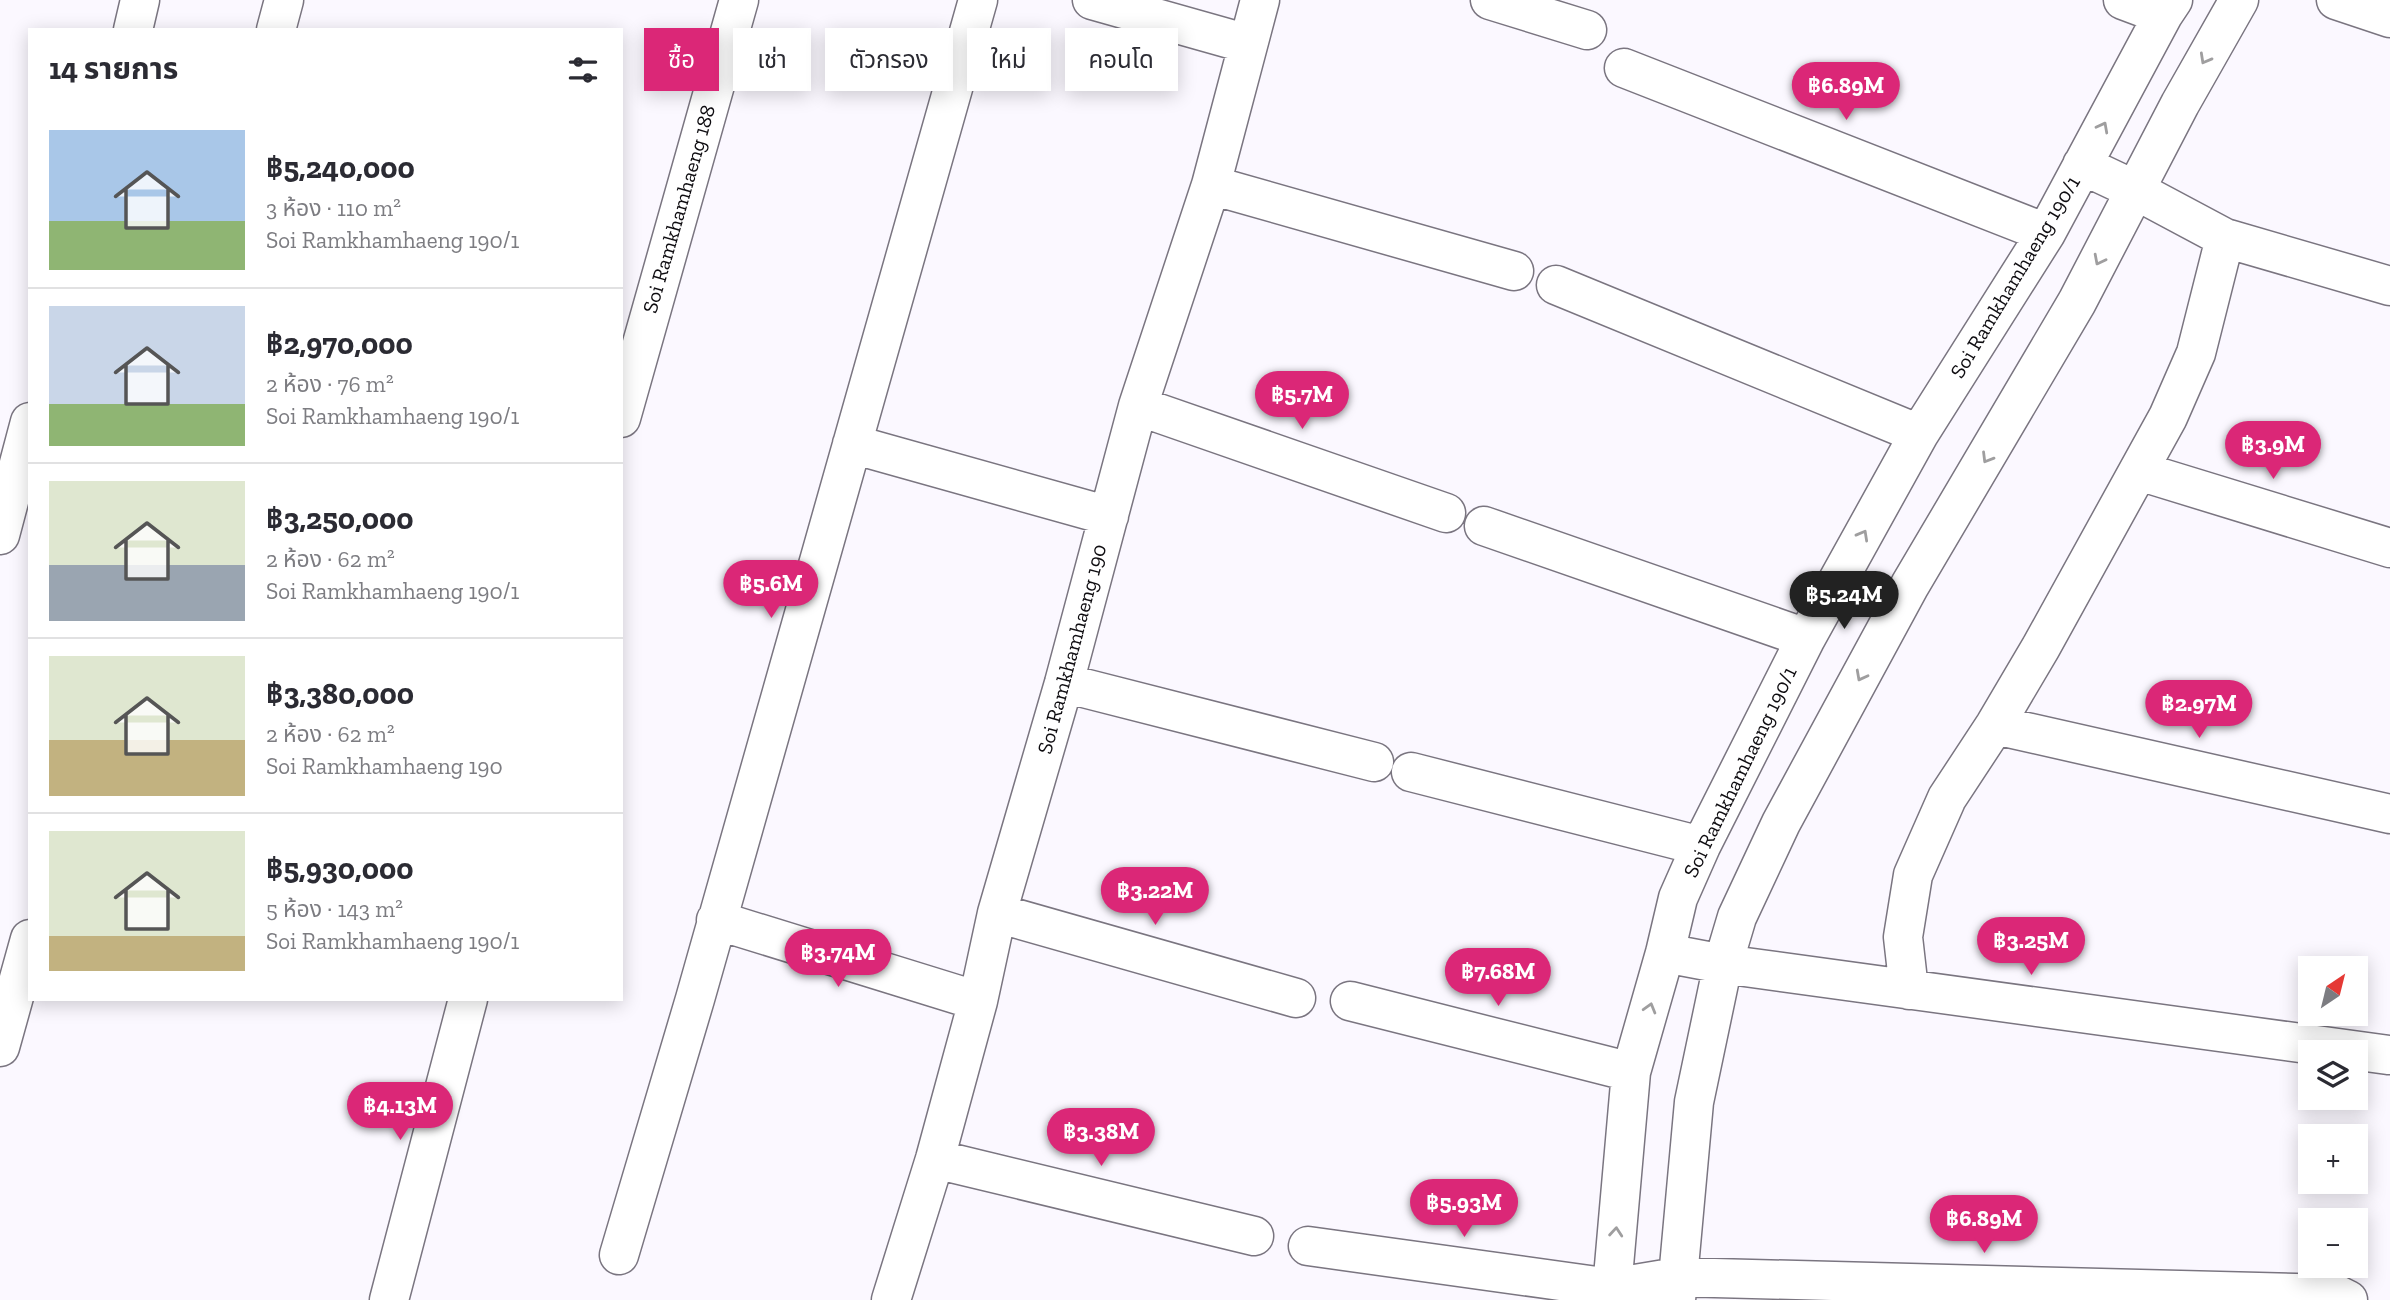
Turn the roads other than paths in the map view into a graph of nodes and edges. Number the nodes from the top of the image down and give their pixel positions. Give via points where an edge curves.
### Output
1 (141, 0) edge
2 (284, 0) edge
3 (739, 0) edge
4 (978, 0) edge
5 (1091, 0) edge
6 (1260, 0) edge
7 (1490, 0) edge
8 (2123, 0) edge
9 (2239, 0) edge
10 (2336, 0) edge
11 (2168, 7) edge
12 (2390, 18) edge
13 (134, 28) edge
14 (277, 28) edge
15 (1587, 30) dead end
16 (1248, 44) junction
17 (1624, 68) dead end
18 (2082, 165) junction
19 (1211, 185) junction
20 (2135, 190) junction
21 (2046, 233) junction
22 (2225, 238) junction
23 (1514, 271) dead end
24 (1556, 285) dead end
25 (2390, 286) edge
26 (1138, 406) junction
27 (623, 411) edge
28 (28, 430) edge
29 (1919, 434) junction
30 (852, 443) junction
31 (2139, 471) junction
32 (1446, 513) dead end
33 (1109, 516) junction
34 (1483, 526) dead end
35 (0, 535) edge
36 (2390, 548) edge
37 (1806, 638) junction
38 (1064, 684) junction
39 (1995, 725) junction
40 (1374, 762) dead end
41 (1411, 772) dead end
42 (2390, 814) edge
43 (1701, 846) junction
44 (997, 912) junction
45 (716, 920) junction
46 (28, 946) edge
47 (1665, 953) junction
48 (1723, 964) junction
49 (1909, 990) junction
50 (1296, 998) dead end
51 (467, 1001) edge
52 (978, 1001) junction
53 (1350, 1001) dead end
54 (0, 1047) edge
55 (2388, 1055) dead end
56 (1632, 1072) junction
57 (935, 1158) junction
58 (1254, 1236) dead end
59 (1308, 1246) dead end
60 (619, 1255) dead end
61 (1676, 1289) edge
62 (1611, 1294) edge
63 (389, 1300) edge
64 (891, 1300) edge
65 (2348, 1300) edge

1 - 13 street
2 - 14 street
3 - 27 street, Soi Ramkhamhaeng 188
4 - 30 street
5 - 16 street
6 - 16 street, Soi Ramkhamhaeng 190
7 - 15 street
8 - 11 street
9 -> 20 street
10 - 12 street
18 -> 11 street, Soi Ramkhamhaeng 190/1
16 - 19 street, Soi Ramkhamhaeng 190
17 - 21 street
18 - 20 street
18 - 21 street, Soi Ramkhamhaeng 190/1
19 - 23 street
19 - 26 street, Soi Ramkhamhaeng 190
20 - 22 street
20 -> 48 street via 2077,302 1910,585 1781,823 1737,917
21 - 29 street, Soi Ramkhamhaeng 190/1
22 - 25 street
22 - 31 street via 2196,353
24 - 29 street
26 - 32 street
26 - 33 street, Soi Ramkhamhaeng 190
28 - 35 street
37 -> 29 street, Soi Ramkhamhaeng 190/1
30 - 33 street
30 - 45 street
31 - 36 street
31 - 39 street
33 - 38 street, Soi Ramkhamhaeng 190
34 - 37 street
37 - 43 street, Soi Ramkhamhaeng 190/1
38 - 40 street
38 - 44 street, Soi Ramkhamhaeng 190
39 - 42 street
39 - 49 street via 1947,798 1913,875 1903,937
41 - 43 street
43 - 47 street, Soi Ramkhamhaeng 190/1 via 1678,898
44 - 50 street
44 - 52 street, Soi Ramkhamhaeng 190
45 - 52 street
45 - 60 street
46 - 54 street
47 - 48 street
56 -> 47 street, Soi Ramkhamhaeng 190/1
48 - 49 street
48 - 61 street via 1694,1102
49 - 55 street
51 - 63 street
52 - 57 street, Soi Ramkhamhaeng 190
53 - 56 street
62 -> 56 street, Soi Ramkhamhaeng 190/1
57 - 58 street
57 - 64 street, Soi Ramkhamhaeng 190
59 - 62 street
61 - 62 street
61 - 65 street via 2336,1294

